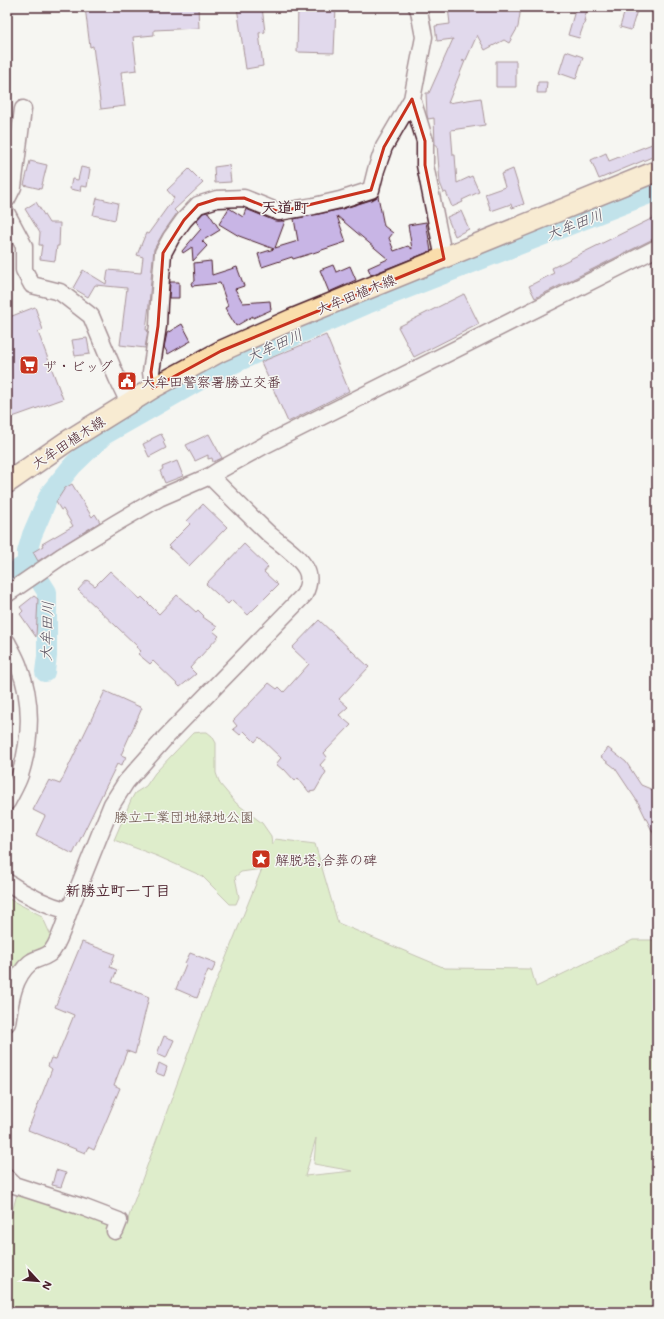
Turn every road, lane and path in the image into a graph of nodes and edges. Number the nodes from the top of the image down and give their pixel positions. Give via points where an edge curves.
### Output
1 (417, 7) edge
2 (412, 99) junction
3 (23, 109) dead end
4 (657, 171) edge
5 (7, 199) edge
6 (7, 214) edge
7 (657, 248) edge
8 (444, 258) junction
9 (153, 388) junction
10 (129, 403) junction
11 (210, 476) junction
12 (7, 483) edge
13 (7, 594) edge
14 (7, 642) edge
15 (7, 802) edge
16 (7, 882) edge
17 (69, 911) junction
18 (7, 1023) edge
19 (7, 1178) edge
20 (115, 1231) dead end

1 - 2 street via 420,11 424,37
2 - 8 street via 425,141 425,165
2 - 9 street via 384,147 371,190 314,206 279,212 244,198 217,199 198,205 184,220 163,253 158,326 151,372
3 - 5 street via 13,187
4 - 8 main road, 大牟田植木線
6 - 10 street via 24,246 24,270 32,285 60,292 91,316
7 - 11 street via 265,445
8 - 9 main road, 大牟田植木線 via 221,351
9 - 10 main road, 大牟田植木線
10 - 12 main road, 大牟田植木線
11 - 13 street via 159,498 62,556
11 - 17 street via 298,559 307,570 308,587 304,595 166,737 126,782 112,804
14 - 15 street via 19,667 26,692 29,724 20,776
16 - 17 street via 24,894
17 - 18 street via 51,953 30,963 18,978
19 - 20 street via 14,1185 36,1195 85,1208 119,1221

